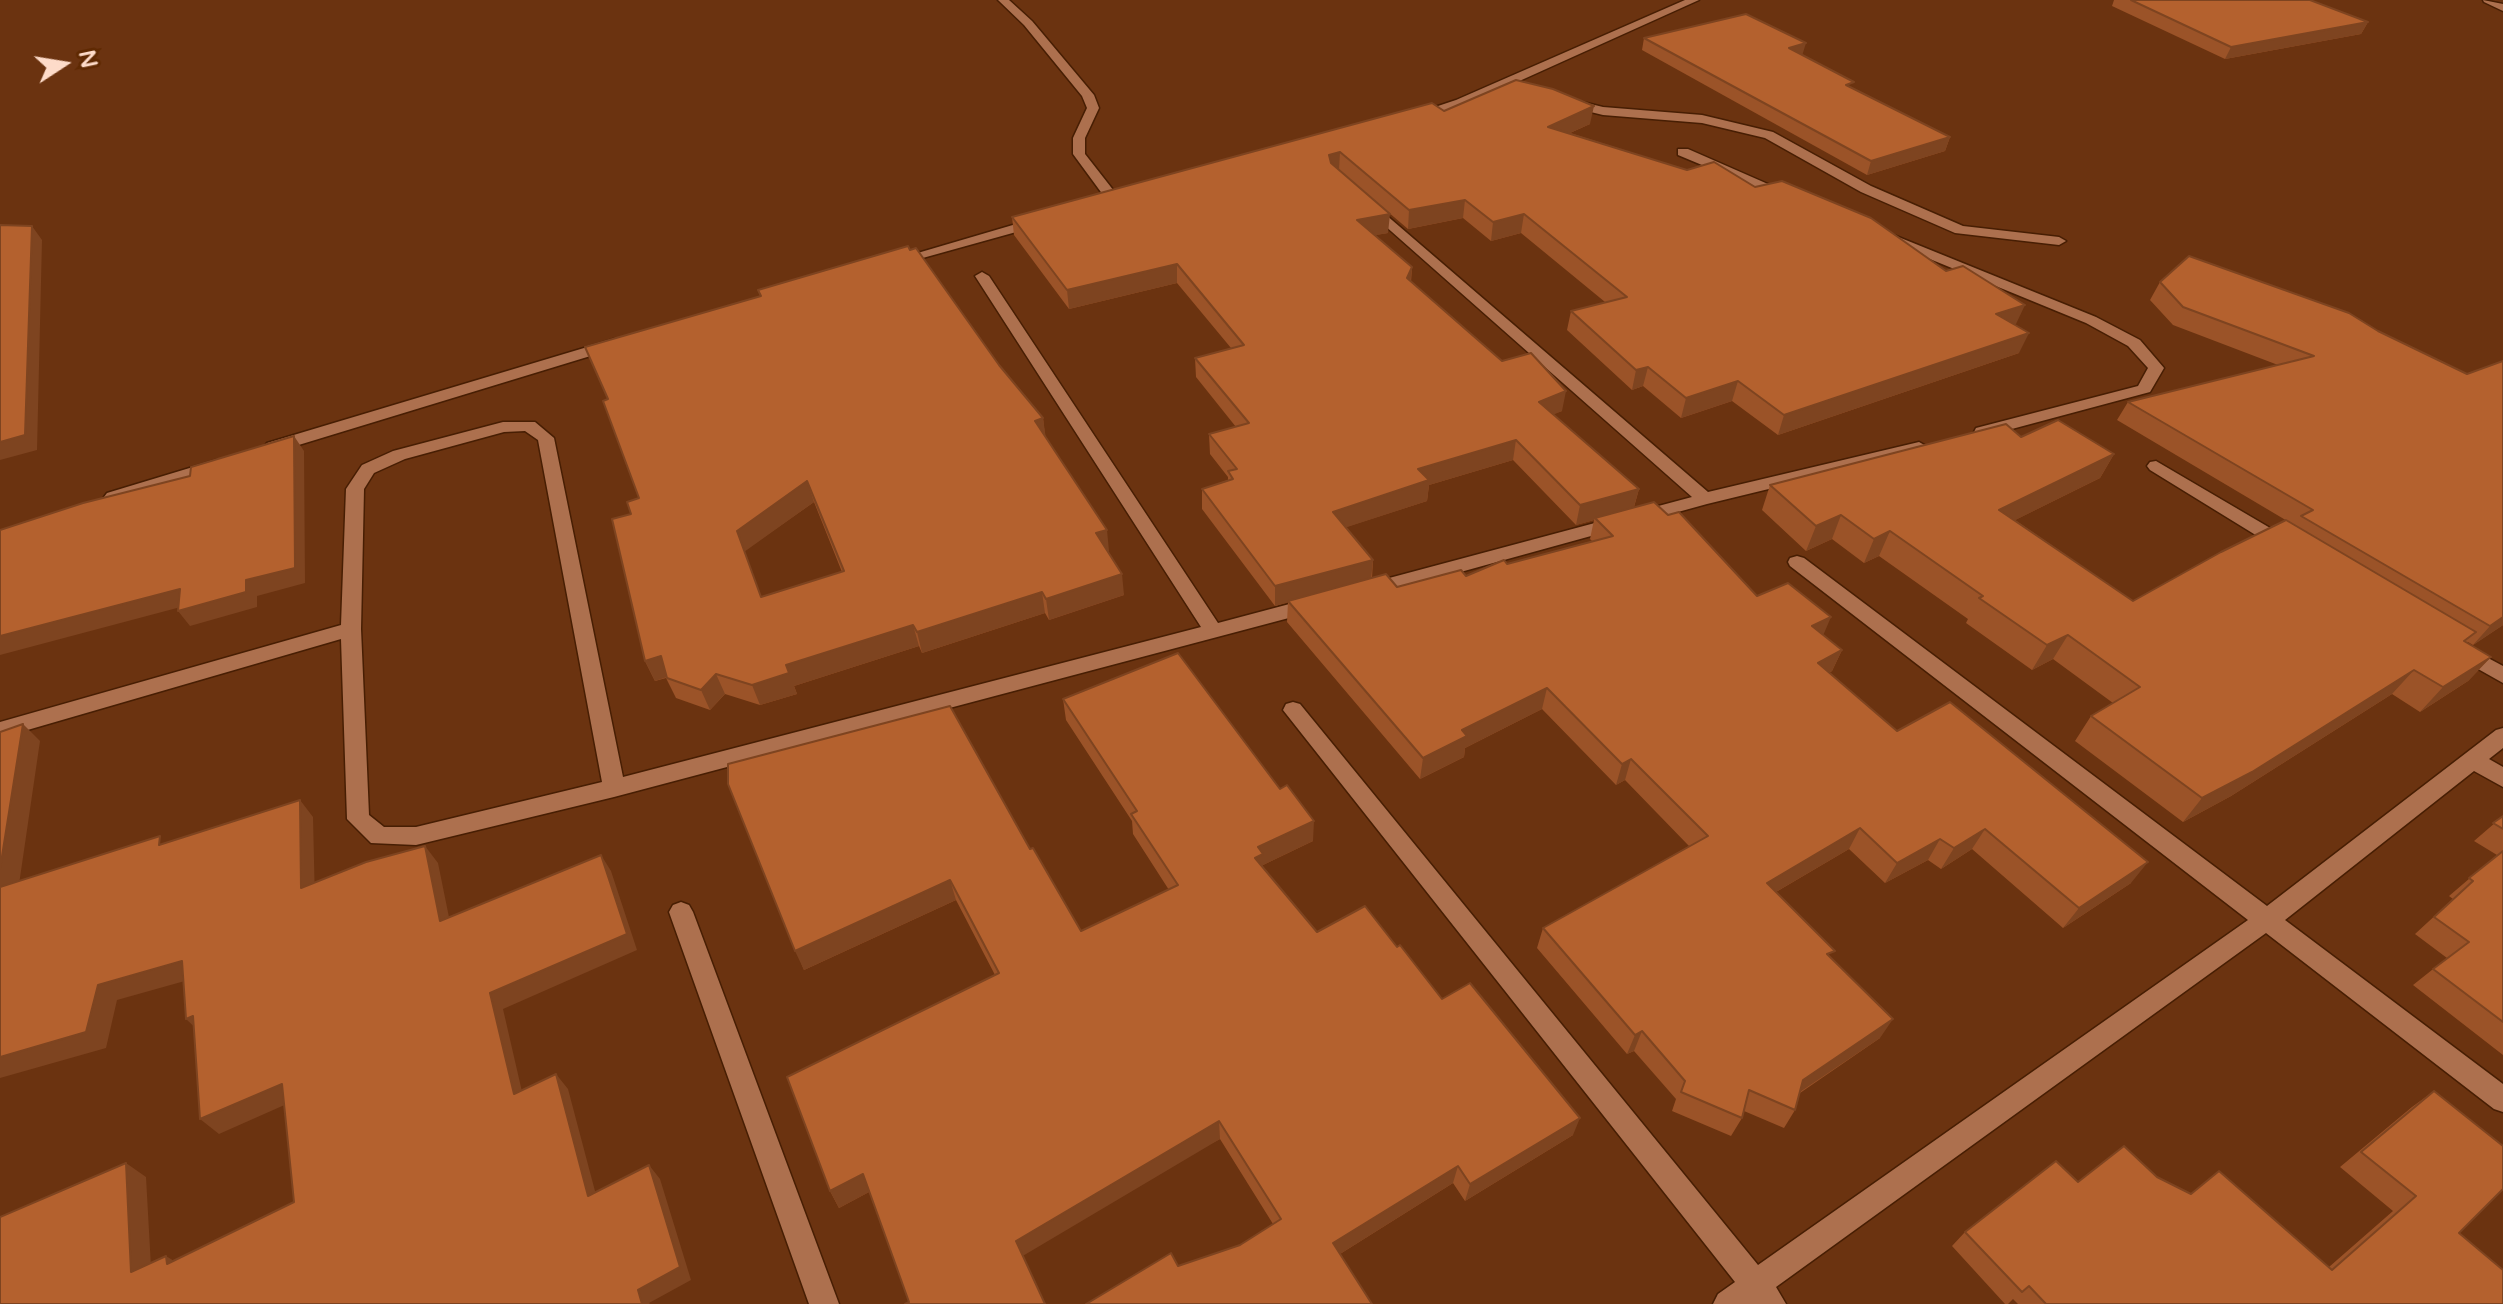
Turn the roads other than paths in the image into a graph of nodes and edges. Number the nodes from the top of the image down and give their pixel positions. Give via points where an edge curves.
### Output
1 (1003, 0) edge
2 (1694, 0) edge
3 (2488, 0) edge
4 (2503, 8) edge
5 (1496, 87) junction
6 (1527, 93) edge
7 (1558, 100) edge
8 (1401, 120) edge
9 (1683, 152) dead end
10 (1361, 197) edge
11 (1113, 200) edge
12 (1799, 200) edge
13 (1054, 217) edge
14 (1872, 230) edge
15 (2059, 241) dead end
16 (872, 269) edge
17 (982, 276) dead end
18 (626, 341) edge
19 (1963, 436) edge
20 (1932, 443) edge
21 (259, 452) edge
22 (229, 461) edge
23 (2156, 466) dead end
24 (1705, 499) junction
25 (92, 504) edge
26 (2303, 555) edge
27 (1797, 562) dead end
28 (351, 629) junction
29 (1214, 632) junction
30 (2450, 644) edge
31 (2503, 676) edge
32 (1293, 710) dead end
33 (0, 730) edge
34 (2503, 736) edge
35 (2473, 760) junction
36 (2503, 778) edge
37 (614, 788) junction
38 (681, 912) dead end
39 (2268, 919) junction
40 (2503, 1100) edge
41 (1762, 1294) edge
42 (824, 1304) edge
43 (1728, 1304) edge

1 - 11 street via 1088,95 1093,108 1079,138 1079,154
2 - 5 street
3 - 4 street
5 - 6 street
5 - 8 street
7 - 15 street via 1603,111 1702,119 1769,135 1866,189 1960,230
9 - 12 street
10 - 24 street
13 - 16 street
14 - 19 street via 2091,320 2134,343 2156,368 2144,389
17 - 29 street
18 - 21 street
20 - 24 street
22 - 25 street
23 - 26 street
24 - 29 street
27 - 39 street
28 - 33 street
28 - 37 street via 358,819 379,836 416,836
28 - 37 street via 355,489 368,469 399,455 503,427 529,426 546,438
29 - 37 street
30 - 31 street
32 - 41 street
34 - 35 street
35 - 36 street
35 - 39 street
38 - 42 street
39 - 40 street
39 - 41 street
41 - 43 street

